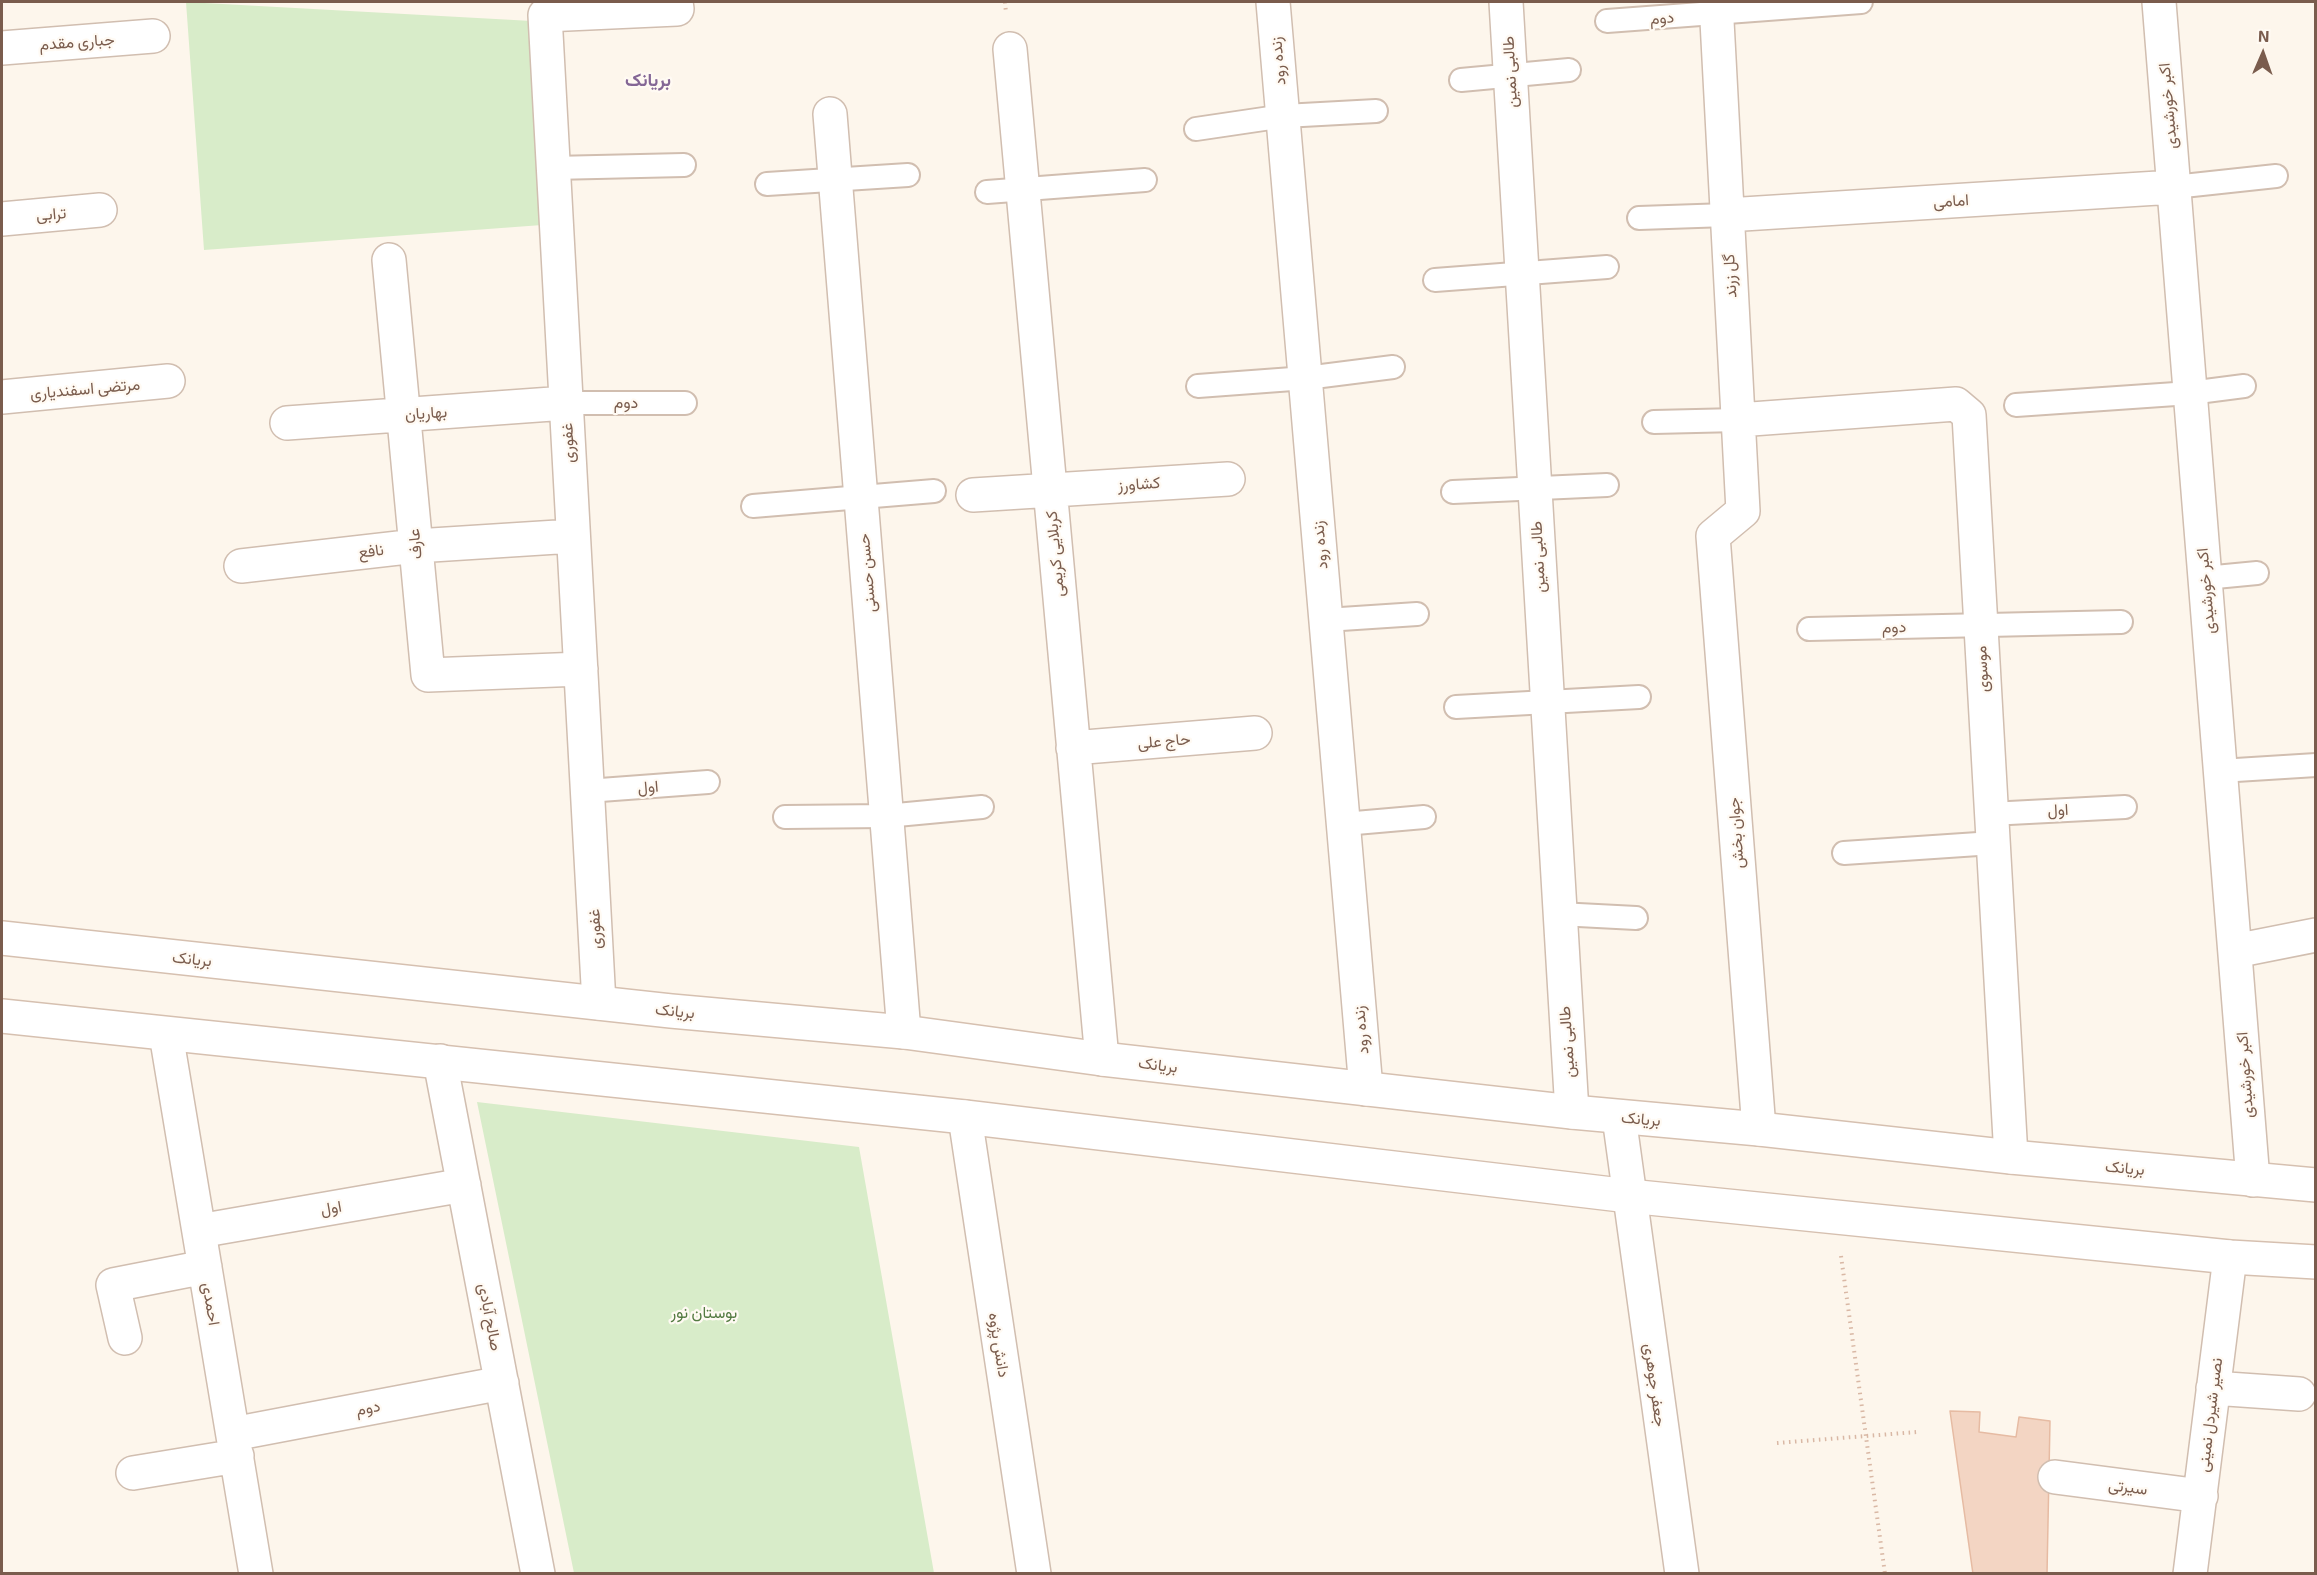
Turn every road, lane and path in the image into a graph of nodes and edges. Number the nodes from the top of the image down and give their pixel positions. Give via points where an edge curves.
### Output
1 (1273, 2) edge
2 (1506, 2) edge
3 (1861, 2) edge
4 (2159, 2) edge
5 (676, 5) edge
6 (1716, 8) edge
7 (1607, 21) dead end
8 (153, 36) dead end
9 (2, 48) edge
10 (1010, 49) dead end
11 (1569, 70) dead end
12 (1510, 75) junction
13 (1461, 80) dead end
14 (1376, 111) dead end
15 (830, 114) dead end
16 (1284, 116) junction
17 (1196, 129) dead end
18 (684, 165) dead end
19 (553, 168) junction
20 (908, 175) dead end
21 (2276, 176) dead end
22 (835, 179) junction
23 (1145, 180) dead end
24 (767, 184) dead end
25 (2174, 187) junction
26 (1022, 190) junction
27 (987, 192) dead end
28 (100, 210) dead end
29 (1727, 215) junction
30 (1639, 218) dead end
31 (2, 219) edge
32 (389, 260) dead end
33 (1607, 267) dead end
34 (1522, 273) junction
35 (1435, 280) dead end
36 (1393, 367) dead end
37 (1306, 378) junction
38 (168, 381) dead end
39 (1198, 386) dead end
40 (2244, 386) dead end
41 (2190, 393) junction
42 (2, 397) edge
43 (566, 403) junction
44 (686, 403) dead end
45 (2016, 405) dead end
46 (403, 415) junction
47 (1738, 420) junction
48 (1654, 422) dead end
49 (287, 423) dead end
50 (1228, 479) dead end
51 (1607, 485) dead end
52 (1534, 488) junction
53 (1050, 490) junction
54 (934, 491) dead end
55 (1453, 492) dead end
56 (974, 495) dead end
57 (861, 497) junction
58 (753, 506) dead end
59 (573, 536) junction
60 (1713, 536) joint
61 (416, 546) junction
62 (241, 566) dead end
63 (2257, 573) dead end
64 (2205, 578) junction
65 (1418, 614) dead end
66 (1326, 620) junction
67 (2121, 622) dead end
68 (1979, 624) junction
69 (1809, 629) dead end
70 (580, 669) junction
71 (1639, 697) dead end
72 (1547, 702) junction
73 (1456, 707) dead end
74 (1255, 733) dead end
75 (1073, 748) junction
76 (2316, 765) edge
77 (2220, 771) junction
78 (708, 782) dead end
79 (587, 791) junction
80 (982, 807) dead end
81 (2125, 807) dead end
82 (886, 816) junction
83 (784, 817) dead end
84 (1424, 817) dead end
85 (1344, 824) junction
86 (1991, 828) junction
87 (1844, 852) dead end
88 (1559, 914) junction
89 (1636, 918) dead end
90 (2316, 935) edge
91 (2, 938) edge
92 (2235, 951) junction
93 (599, 1003) junction
94 (2, 1016) edge
95 (904, 1032) junction
96 (166, 1034) junction
97 (1102, 1059) junction
98 (440, 1061) junction
99 (1366, 1089) junction
100 (1572, 1112) junction
101 (965, 1117) junction
102 (1619, 1117) junction
103 (1759, 1129) junction
104 (2011, 1157) junction
105 (2253, 1180) junction
106 (464, 1185) junction
107 (2316, 1185) edge
108 (1629, 1196) junction
109 (1836, 1218) junction
110 (199, 1231) junction
111 (2230, 1257) junction
112 (2316, 1262) edge
113 (205, 1267) junction
114 (125, 1338) dead end
115 (502, 1383) junction
116 (2213, 1388) junction
117 (2299, 1394) dead end
118 (1917, 1432) dead end
119 (1866, 1438) junction
120 (1777, 1443) dead end
121 (235, 1445) junction
122 (133, 1473) dead end
123 (2055, 1477) dead end
124 (2201, 1496) junction
125 (256, 1574) edge
126 (538, 1574) edge
127 (1034, 1574) edge
128 (1682, 1574) edge
129 (1885, 1574) edge
130 (2190, 1574) edge

1 - 16 street, زنده رود
2 - 12 street, طالبی نمین
3 - 6 lane, دوم
4 - 25 street, اکبر خورشیدی
5 - 19 street, غفوری via 545,15
6 - 7 lane, دوم
6 - 29 street, گل زرند
8 - 9 street, جباری مقدم
10 - 26 street, کربلایی کریمی
11 - 12 lane
12 - 13 lane
12 - 34 street, طالبی نمین
14 - 16 lane
15 - 22 street, حسن حسنی
16 - 17 lane
16 - 37 street, زنده رود
18 - 19 lane
19 - 43 street, غفوری
20 - 22 lane
21 - 25 lane
22 - 24 lane
22 - 57 street, حسن حسنی
23 - 26 lane
25 - 29 street, امامی
25 - 41 street, اکبر خورشیدی
26 - 27 lane
26 - 53 street, کربلایی کریمی
28 - 31 street, ترابی
29 - 30 lane
29 - 47 street, گل زرند
32 - 46 street, عارف
33 - 34 lane
34 - 35 lane
34 - 52 street, طالبی نمین
36 - 37 lane
37 - 39 lane
37 - 66 street, زنده رود
38 - 42 street, مرتضی اسفندیاری
40 - 41 lane
41 - 45 lane
41 - 64 street, اکبر خورشیدی
43 - 44 lane, دوم
43 - 46 street, بهاریان
43 - 59 street, غفوری
46 - 49 street, بهاریان
46 - 61 street, عارف
47 - 48 lane
47 - 60 street, گل زرند via 1743,511
47 - 68 street, موسوی via 1956,404 1964,410 1969,415
50 - 53 street, کشاورز
51 - 52 lane
52 - 55 lane
52 - 72 street, طالبی نمین
53 - 56 street
53 - 75 street, کربلایی کریمی
54 - 57 lane
57 - 58 lane
57 - 82 street, حسن حسنی
59 - 61 street, نافع
59 - 70 street, غفوری
60 - 103 street, جوان بخش
61 - 62 street, نافع
61 - 70 street, عارف via 428,675
63 - 64 lane
64 - 77 street, اکبر خورشیدی
65 - 66 lane
66 - 85 street, زنده رود
67 - 68 lane, دوم
68 - 69 lane, دوم
68 - 86 street, موسوی
70 - 79 street, غفوری
71 - 72 lane
72 - 73 lane
72 - 88 street, طالبی نمین
74 - 75 street, حاج علی
75 - 97 street, کربلایی کریمی
76 - 77 lane
77 - 92 street, اکبر خورشیدی
78 - 79 lane, اول
79 - 93 street, غفوری
80 - 82 lane
81 - 86 lane, اول
82 - 83 lane
82 - 95 street, حسن حسنی
84 - 85 lane
85 - 99 street, زنده رود
86 - 87 lane, اول
86 - 104 street, موسوی
88 - 89 lane
88 - 100 street, طالبی نمین
90 - 92 street
91 - 93 street, بریانک
92 - 105 street, اکبر خورشیدی
93 - 95 street, بریانک
94 - 96 street
95 - 97 street, بریانک
96 - 98 street
96 - 110 street, احمدی
97 - 99 street, بریانک
98 - 101 street
98 - 106 street, صالح آبادی
99 - 100 street, بریانک
100 - 102 street, بریانک
101 - 108 street
101 - 127 street, دانش پژوه
102 - 103 street, بریانک
102 - 108 street, جعفر جوهری
103 - 104 street, بریانک
104 - 105 street, بریانک
105 - 107 street, بریانک
106 - 110 street, اول
106 - 115 street, صالح آبادی
108 - 109 street
108 - 128 street, جعفر جوهری
109 - 111 street
109 - 119 path
110 - 113 street, احمدی
111 - 112 street
111 - 116 street, نصیر شیردل نمینی
113 - 114 street via 113,1285
113 - 121 street, احمدی
115 - 121 street, دوم
115 - 126 street, صالح آبادی
116 - 117 street
116 - 124 street, نصیر شیردل نمینی
118 - 119 path
119 - 120 path
119 - 129 path
121 - 122 street, دوم
121 - 125 street, احمدی
123 - 124 street, سیرتی
124 - 130 street, نصیر شیردل نمینی

